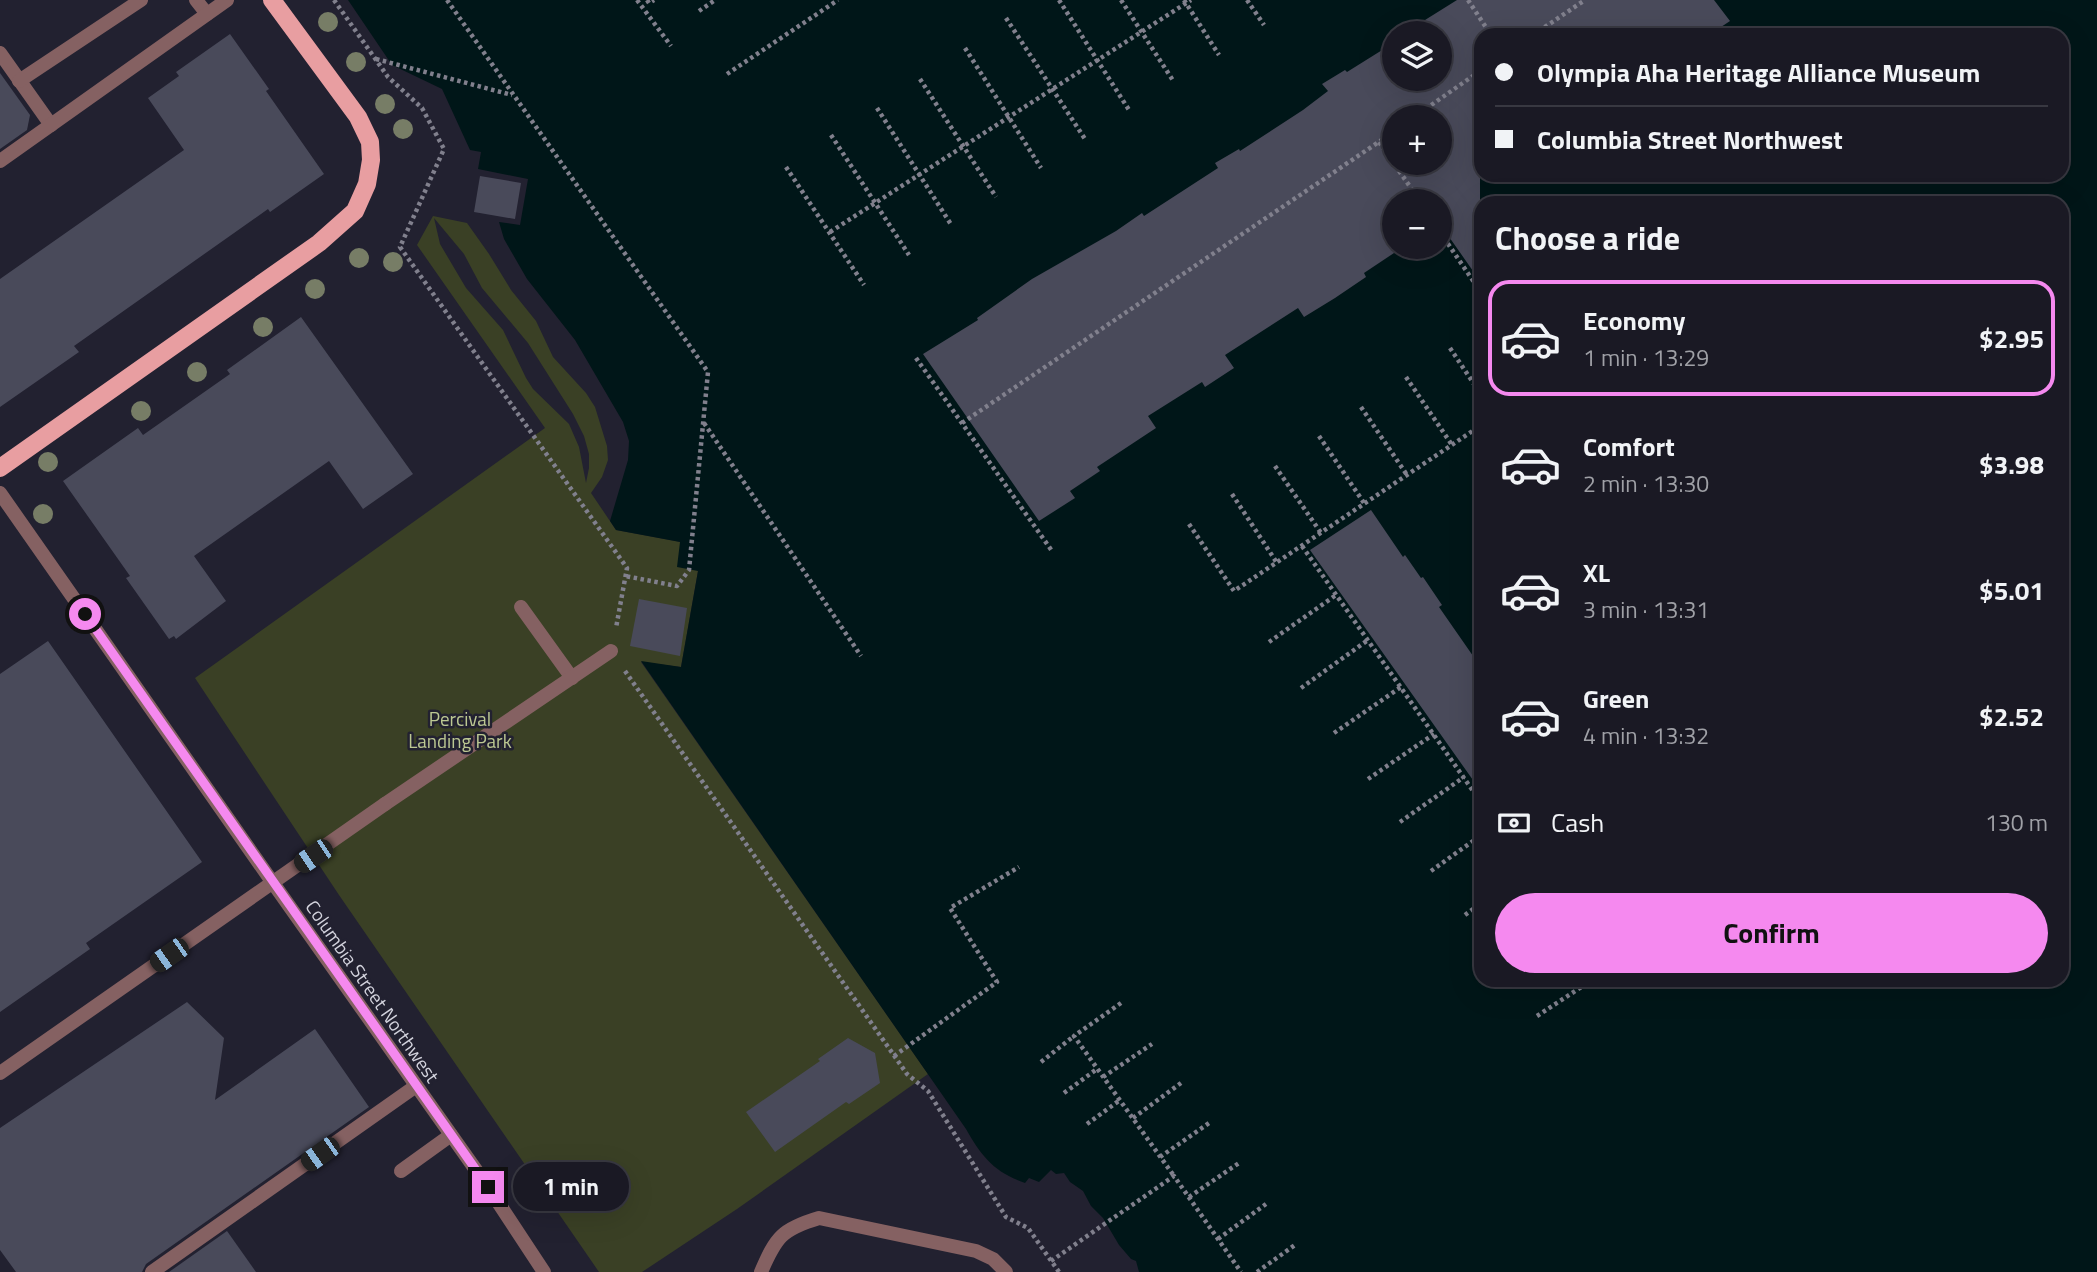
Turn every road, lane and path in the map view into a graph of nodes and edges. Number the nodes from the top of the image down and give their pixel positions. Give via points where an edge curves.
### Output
1 (141, 0) edge
2 (196, 0) edge
3 (228, 0) edge
4 (272, 0) edge
5 (334, 0) edge
6 (447, 0) edge
7 (637, 0) edge
8 (647, 0) edge
9 (654, 0) edge
10 (715, 0) edge
11 (838, 0) edge
12 (1059, 0) edge
13 (1121, 0) edge
14 (1247, 0) edge
15 (1468, 0) edge
16 (1585, 0) edge
17 (1187, 1) edge
18 (699, 10) dead end
19 (207, 14) junction
20 (1006, 19) dead end
21 (1264, 25) dead end
22 (1486, 28) edge
23 (1543, 28) edge
24 (1141, 32) junction
25 (671, 46) dead end
26 (965, 48) dead end
27 (0, 53) edge
28 (1219, 55) dead end
29 (376, 60) junction
30 (1098, 60) junction
31 (727, 74) dead end
32 (1474, 75) edge
33 (920, 79) dead end
34 (19, 81) junction
35 (1174, 82) dead end
36 (1053, 88) junction
37 (513, 95) junction
38 (1431, 105) edge
39 (877, 108) dead end
40 (1129, 110) dead end
41 (1009, 116) junction
42 (51, 125) junction
43 (831, 135) dead end
44 (1085, 139) dead end
45 (1382, 140) edge
46 (1379, 142) junction
47 (963, 146) junction
48 (0, 161) edge
49 (786, 167) dead end
50 (1041, 168) dead end
51 (920, 174) junction
52 (1412, 189) edge
53 (996, 197) dead end
54 (874, 203) junction
55 (952, 226) dead end
56 (830, 232) junction
57 (1452, 250) edge
58 (909, 255) dead end
59 (1474, 282) edge
60 (864, 285) dead end
61 (1450, 348) dead end
62 (916, 358) dead end
63 (1406, 377) dead end
64 (1474, 384) edge
65 (1361, 407) dead end
66 (704, 422) junction
67 (962, 423) junction
68 (1474, 430) edge
69 (1318, 436) dead end
70 (1452, 445) junction
71 (1275, 466) dead end
72 (0, 468) edge
73 (1407, 475) junction
74 (0, 493) edge
75 (1232, 494) dead end
76 (1364, 503) junction
77 (1189, 524) dead end
78 (1321, 533) junction
79 (1301, 546) junction
80 (1052, 551) dead end
81 (1277, 563) junction
82 (625, 576) junction
83 (1336, 595) junction
84 (521, 607) dead end
85 (1368, 640) junction
86 (1269, 642) dead end
87 (611, 651) junction
88 (861, 656) dead end
89 (572, 677) junction
90 (1401, 687) junction
91 (1301, 688) dead end
92 (1334, 733) dead end
93 (1434, 734) junction
94 (1464, 777) junction
95 (1368, 779) dead end
96 (1474, 792) edge
97 (1400, 822) dead end
98 (1474, 840) edge
99 (1018, 867) dead end
100 (1431, 871) dead end
101 (273, 883) junction
102 (1474, 908) edge
103 (1465, 915) dead end
104 (1581, 987) edge
105 (1121, 1003) dead end
106 (1537, 1016) dead end
107 (1074, 1036) junction
108 (1152, 1044) dead end
109 (894, 1056) junction
110 (1041, 1062) dead end
111 (1097, 1069) junction
112 (0, 1073) edge
113 (1103, 1077) junction
114 (1181, 1083) dead end
115 (416, 1086) junction
116 (1064, 1093) dead end
117 (1120, 1100) junction
118 (1133, 1118) junction
119 (1209, 1123) dead end
120 (1087, 1124) dead end
121 (451, 1135) junction
122 (1160, 1157) junction
123 (1239, 1163) dead end
124 (401, 1171) dead end
125 (1174, 1176) junction
126 (1189, 1197) junction
127 (1266, 1204) dead end
128 (1218, 1239) junction
129 (1295, 1245) dead end
130 (1051, 1261) junction
131 (152, 1272) edge
132 (544, 1272) edge
133 (761, 1272) edge
134 (1006, 1272) edge
135 (1059, 1272) edge
136 (1241, 1272) edge
137 (1257, 1272) edge

1 - 34 street
2 - 19 street
3 - 19 street
4 - 72 main road via 358,117 370,142 368,184 355,211 319,243
5 - 29 path
6 - 37 path
7 - 25 path
8 - 9 path via 649,4
10 - 18 path
11 - 31 path
12 - 30 path
13 - 24 path
14 - 21 path
15 - 22 path
16 - 23 path
17 - 24 path
17 - 28 path
19 - 42 street
20 - 36 path
24 - 30 path
24 - 35 path
26 - 41 path
27 - 34 street
29 - 37 path
29 - 82 path via 422,108 444,149 400,247 627,568
30 - 36 path
30 - 40 path
32 - 38 path
33 - 47 path
34 - 42 street
36 - 41 path
36 - 44 path
37 - 66 path via 708,372
39 - 51 path
41 - 47 path
41 - 50 path
42 - 48 street
43 - 54 path
45 - 46 path
46 - 52 path
46 - 67 path
47 - 51 path
47 - 53 path
49 - 56 path
51 - 54 path
51 - 55 path
54 - 56 path
54 - 58 path
56 - 60 path
57 - 59 path
61 - 64 path
62 - 67 path
63 - 70 path
65 - 73 path
66 - 82 path via 689,570 677,586
66 - 88 path
67 - 80 path
68 - 70 path
69 - 76 path
70 - 73 path
71 - 78 path
73 - 76 path
74 - 101 street, Columbia Street Northwest
75 - 81 path
76 - 78 path
77 - 81 path via 1234,591
78 - 79 path
79 - 81 path
79 - 83 path
82 - 87 path
83 - 85 path
83 - 86 path
84 - 89 street
85 - 90 path
85 - 91 path
87 - 89 street
87 - 109 path
89 - 101 street
90 - 92 path
90 - 93 path
93 - 94 path
93 - 95 path
94 - 96 path
94 - 97 path
98 - 100 path
99 - 109 path via 950,908 997,982
101 - 112 street
101 - 115 street, Columbia Street Northwest
102 - 103 path
104 - 106 path
105 - 107 path
107 - 110 path
107 - 111 path
108 - 113 path
109 - 130 path via 928,1091 1006,1217 1028,1228
111 - 113 path
111 - 116 path
113 - 117 path
114 - 118 path
115 - 121 street, Columbia Street Northwest
115 - 131 street
117 - 118 path
117 - 120 path
118 - 122 path
119 - 122 path
121 - 124 street
121 - 132 street, Columbia Street Northwest
122 - 125 path
123 - 126 path
125 - 126 path
125 - 130 path
126 - 128 path
127 - 128 path
128 - 136 path
129 - 137 path
130 - 135 path
133 - 134 street via 774,1243 794,1225 819,1218 976,1251

